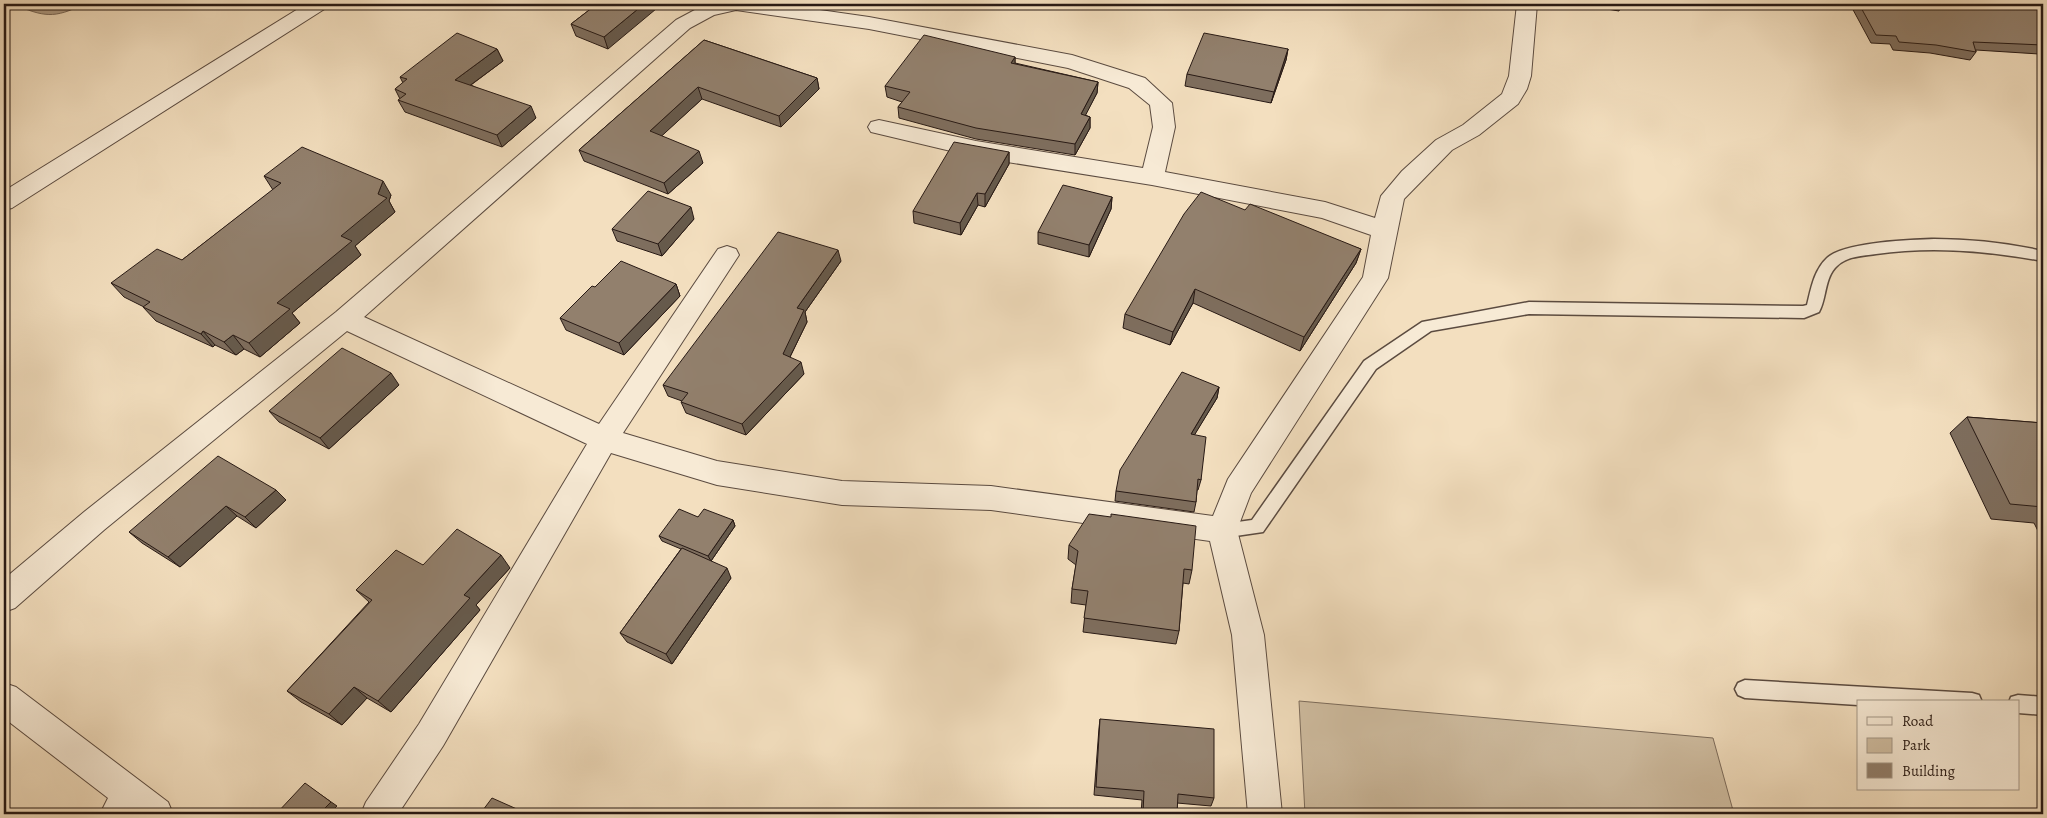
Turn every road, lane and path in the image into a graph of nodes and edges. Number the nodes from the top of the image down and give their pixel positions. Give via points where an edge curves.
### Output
1 (319, 4) edge
2 (734, 4) edge
3 (738, 4) edge
4 (1527, 4) edge
5 (879, 127) dead end
6 (1152, 177) junction
7 (4, 202) edge
8 (1384, 230) junction
9 (727, 255) dead end
10 (2043, 256) edge
11 (345, 319) junction
12 (604, 439) junction
13 (1222, 530) junction
14 (4, 598) edge
15 (1745, 689) dead end
16 (4, 698) edge
17 (1937, 700) edge
18 (2020, 704) edge
19 (2043, 706) edge
20 (135, 808) edge
21 (378, 814) edge
22 (1265, 814) edge

1 - 7 street
2 - 11 street via 716,6 696,14 683,24
3 - 6 street via 1013,49 1072,62 1137,83 1161,103 1164,127
4 - 8 street via 1516,90 1510,99 1471,130 1444,145 1410,177 1393,196
5 - 6 street via 976,149
6 - 8 street via 1325,210
8 - 13 street via 1375,278 1238,488
9 - 12 street
10 - 13 lane via 1953,243 1915,244 1850,253 1832,261 1823,276 1814,308 1804,312 1529,308 1427,326 1370,364 1257,526
11 - 12 street
11 - 14 street via 94,521
12 - 13 street via 717,473 842,493 990,498
12 - 21 street via 431,736
13 - 22 street via 1248,635
15 - 17 lane
16 - 20 street
18 - 19 lane

